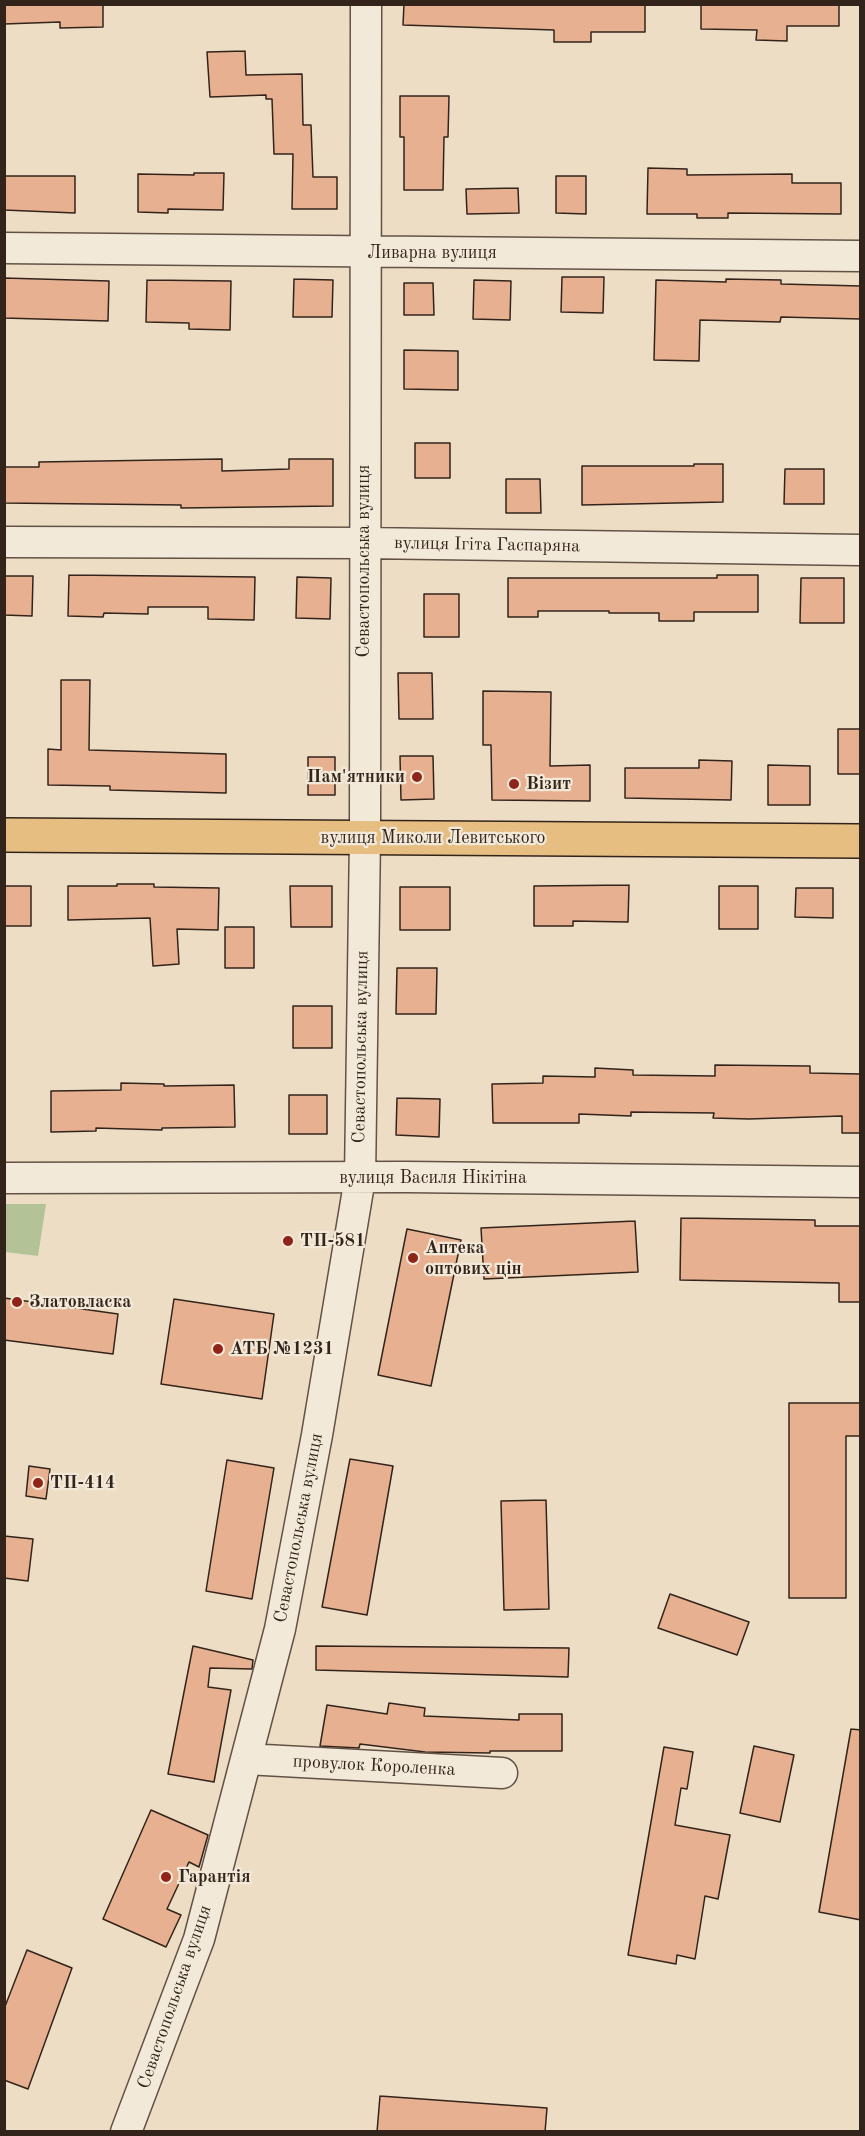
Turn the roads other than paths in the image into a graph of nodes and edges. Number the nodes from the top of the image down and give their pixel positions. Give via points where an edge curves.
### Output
1 (366, 4) edge
2 (4, 248) edge
3 (366, 252) junction
4 (861, 256) edge
5 (4, 542) edge
6 (364, 543) junction
7 (861, 550) edge
8 (4, 835) edge
9 (365, 837) junction
10 (861, 841) edge
11 (4, 1178) edge
12 (360, 1178) junction
13 (861, 1182) edge
14 (246, 1759) junction
15 (502, 1773) dead end
16 (126, 2132) edge

1 - 3 street, Севастопольська вулиця
2 - 3 street, Ливарна вулиця
3 - 4 street, Ливарна вулиця
3 - 6 street, Севастопольська вулиця
5 - 6 street, вулиця Ігіта Гаспаряна
6 - 7 street, вулиця Ігіта Гаспаряна
6 - 9 street, Севастопольська вулиця
8 - 9 main road, вулиця Миколи Левитського
9 - 10 main road, вулиця Миколи Левитського
9 - 12 street, Севастопольська вулиця
11 - 12 street, вулиця Василя Нікітіна
12 - 13 street, вулиця Василя Нікітіна
12 - 14 street, Севастопольська вулиця via 282,1618
14 - 15 street, провулок Короленка
14 - 16 street, Севастопольська вулиця via 199,1939

